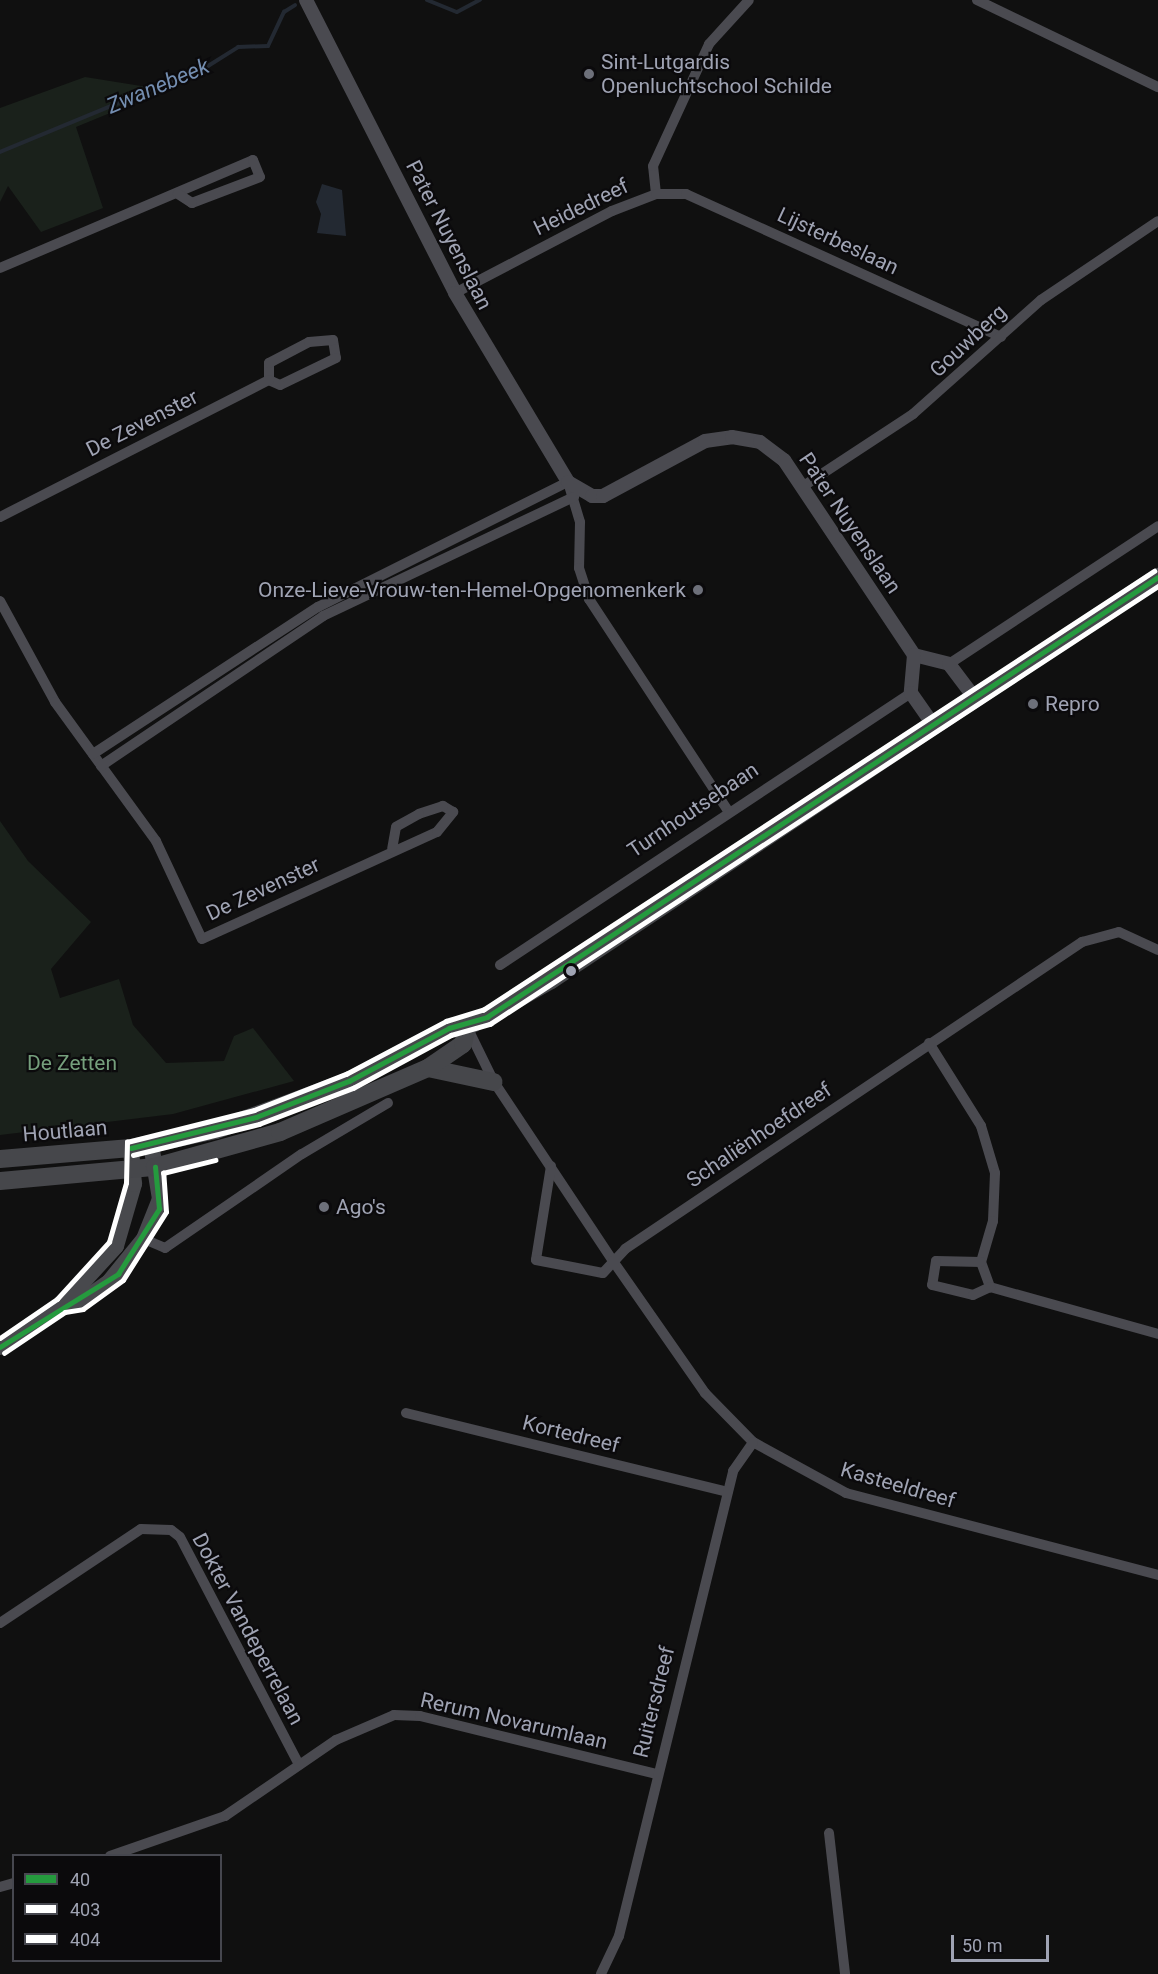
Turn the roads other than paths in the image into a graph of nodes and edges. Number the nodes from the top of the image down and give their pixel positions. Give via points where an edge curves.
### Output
1 (306, 0) edge
2 (749, 0) edge
3 (977, 0) edge
4 (1158, 87) edge
5 (178, 194) junction
6 (656, 195) junction
7 (1158, 221) edge
8 (0, 268) edge
9 (455, 293) junction
10 (1001, 338) junction
11 (269, 380) junction
12 (568, 482) junction
13 (802, 487) junction
14 (574, 497) junction
15 (0, 518) edge
16 (1158, 525) edge
17 (433, 551) junction
18 (438, 562) junction
19 (1158, 578) edge
20 (0, 601) edge
21 (320, 611) junction
22 (914, 655) junction
23 (949, 664) junction
24 (210, 681) junction
25 (911, 693) junction
26 (974, 698) junction
27 (933, 725) junction
28 (93, 754) junction
29 (101, 766) junction
30 (729, 812) junction
31 (392, 849) junction
32 (1158, 950) edge
33 (500, 965) dead end
34 (467, 1027) junction
35 (929, 1043) junction
36 (428, 1068) junction
37 (494, 1082) junction
38 (388, 1103) dead end
39 (151, 1144) junction
40 (131, 1148) junction
41 (0, 1159) edge
42 (551, 1166) junction
43 (155, 1167) junction
44 (134, 1169) junction
45 (0, 1182) edge
46 (123, 1231) junction
47 (144, 1239) junction
48 (613, 1261) junction
49 (981, 1262) junction
50 (990, 1287) junction
51 (62, 1305) junction
52 (1158, 1334) edge
53 (0, 1347) edge
54 (406, 1413) dead end
55 (753, 1442) junction
56 (728, 1492) junction
57 (1158, 1575) edge
58 (0, 1623) edge
59 (299, 1765) junction
60 (656, 1774) junction
61 (829, 1833) dead end
62 (116, 1854) edge
63 (601, 1974) edge
64 (845, 1974) edge

1 - 9 street, Pater Nuyenslaan
2 - 6 street, Heidedreef via 710,44 653,166
3 - 4 street
5 - 5 street via 192,203 260,177 253,160
5 - 8 street
6 - 9 street, Heidedreef via 612,211
6 - 10 street, Lijsterbeslaan via 686,194
7 - 10 street, Gouwberg via 1041,300
9 - 12 street, Pater Nuyenslaan
10 - 13 street, Gouwberg via 913,414
11 - 11 street, De Zevenster via 280,385 336,358 333,340 309,342 269,363
11 - 15 street, De Zevenster
12 - 13 street, Pater Nuyenslaan via 591,496 603,496 705,441 732,437 775,451
12 - 14 street, Pater Nuyenslaan
12 - 17 street
13 - 22 street, Pater Nuyenslaan
14 - 18 street
14 - 30 street, Pater Nuyenslaan via 579,568 589,599
16 - 23 street
17 - 18 street
17 - 21 street
18 - 21 street
19 - 26 main road
20 - 28 street, De Zevenster via 21,646
21 - 24 street
22 - 23 street
22 - 25 street
23 - 26 street
24 - 28 street
24 - 29 street
25 - 27 street
25 - 30 street, Turnhoutsebaan
26 - 27 main road
27 - 34 main road, Houtlaan
28 - 29 street, De Zevenster
29 - 31 street, De Zevenster via 156,841 202,939
30 - 33 street, Turnhoutsebaan
31 - 31 street, De Zevenster via 437,832 453,812 443,806 396,827
32 - 35 street, Schaliënhoefdreef via 1137,936 1103,933
34 - 36 main road via 463,1044
34 - 37 street, Kasteeldreef
34 - 39 main road, Houtlaan via 449,1028 349,1081 256,1118
35 - 48 street, Schaliënhoefdreef
35 - 49 street via 981,1126 995,1173 993,1221
36 - 37 main road
36 - 43 main road via 280,1132
37 - 42 street, Kasteeldreef
38 - 47 street via 302,1154 165,1248
39 - 40 main road, Houtlaan
39 - 43 main road
40 - 41 main road, Houtlaan
40 - 44 main road
42 - 48 street, Kasteeldreef
42 - 48 street via 536,1260 603,1273
43 - 44 main road
43 - 47 main road via 160,1199
44 - 45 main road
44 - 46 main road
46 - 47 main road
46 - 51 main road via 105,1262
47 - 51 main road via 110,1282 79,1303
48 - 55 street, Kasteeldreef via 705,1393
49 - 50 street
49 - 50 street via 936,1261 932,1285 973,1295
50 - 52 street
51 - 53 main road
54 - 56 street, Kortedreef
55 - 56 street, Ruitersdreef via 733,1472
55 - 57 street, Kasteeldreef via 846,1493
56 - 60 street, Ruitersdreef
58 - 59 street, Dokter Vandeperrelaan via 141,1529 171,1530 180,1537
59 - 60 street, Rerum Novarumlaan via 370,1722 420,1716
59 - 62 street, Rerum Novarumlaan via 225,1816
60 - 63 street, Ruitersdreef via 619,1936
61 - 64 street

